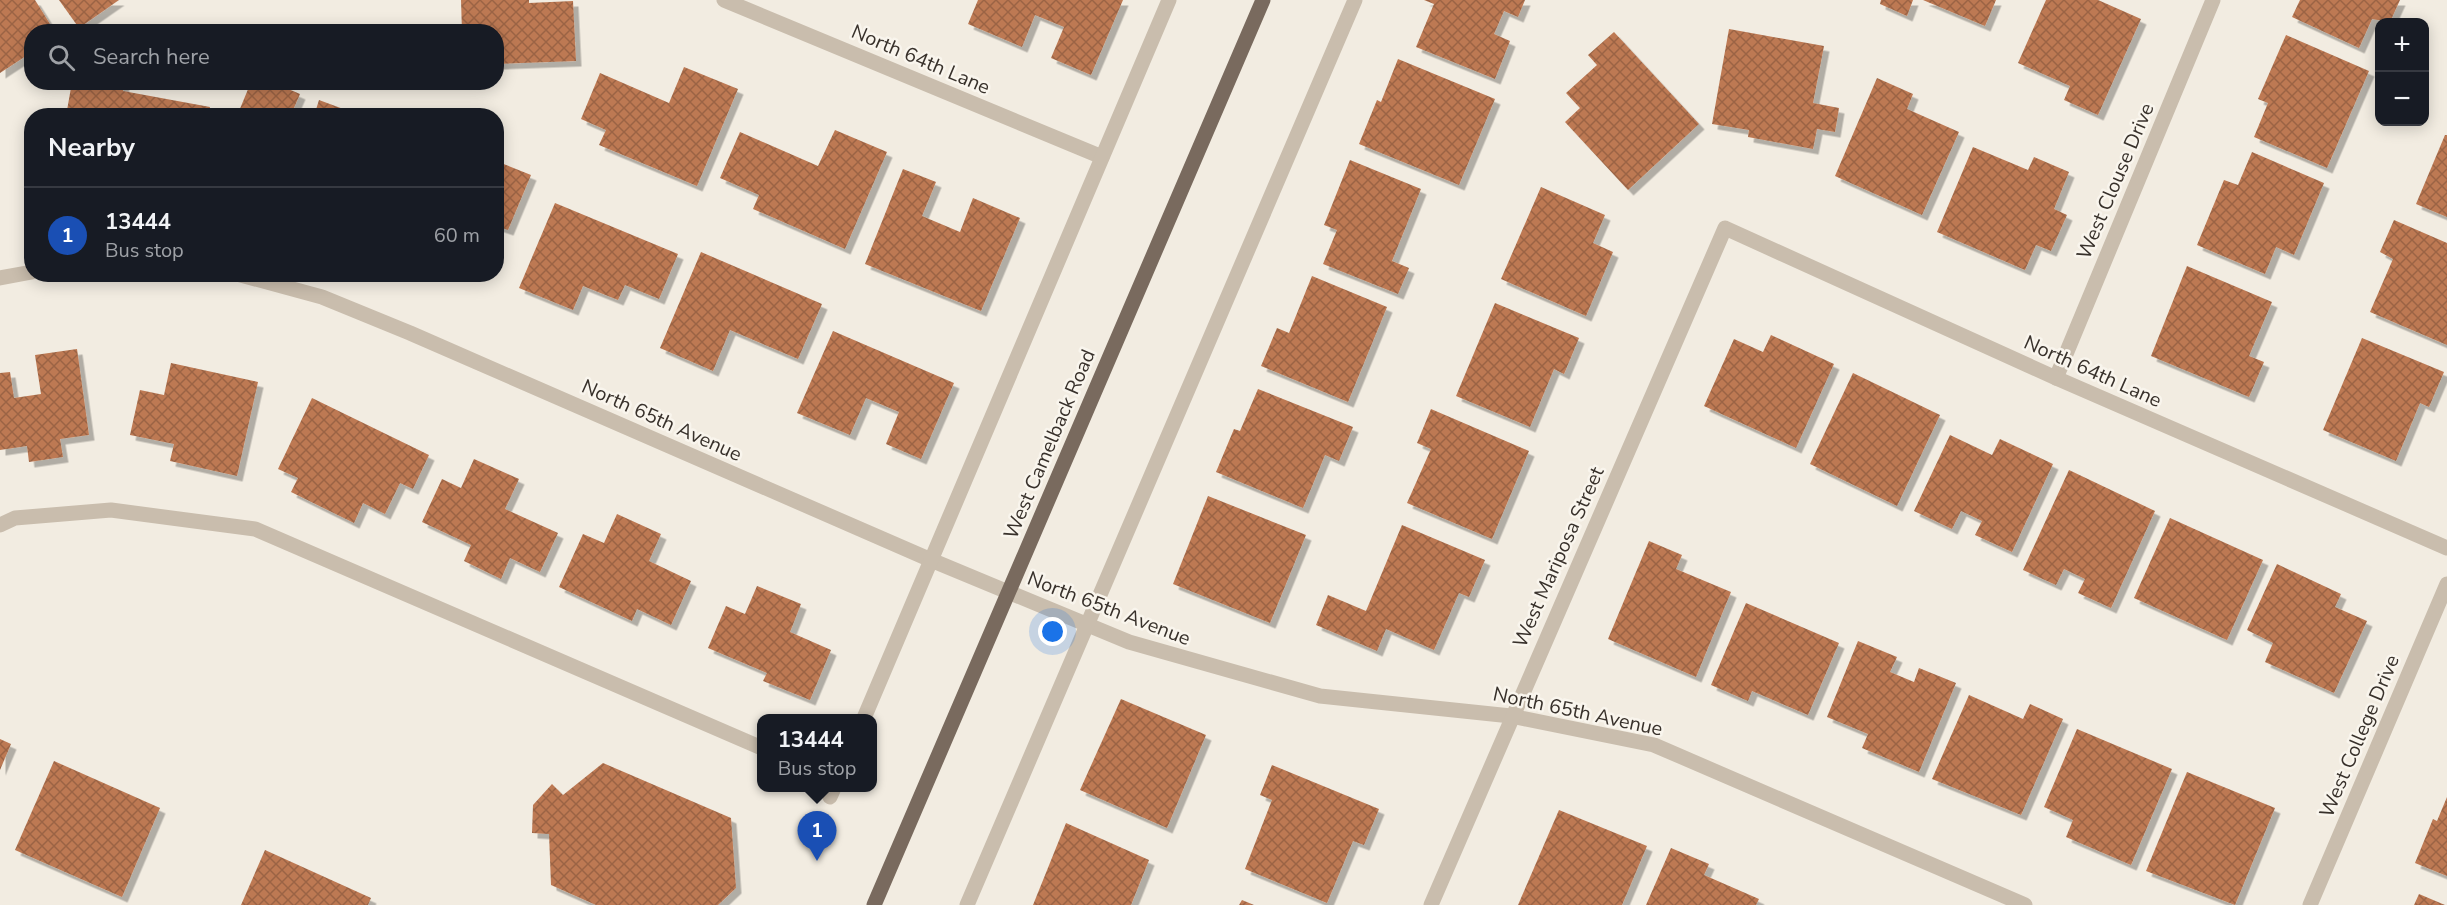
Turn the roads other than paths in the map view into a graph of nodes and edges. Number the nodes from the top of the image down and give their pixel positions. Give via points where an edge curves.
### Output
1 (724, 0) edge
2 (1169, 0) edge
3 (1263, 0) edge
4 (1355, 0) edge
5 (2213, 0) edge
6 (1102, 157) junction
7 (1725, 228) joint
8 (24, 274) edge
9 (0, 278) edge
10 (267, 282) edge
11 (2056, 378) junction
12 (0, 525) edge
13 (2447, 548) edge
14 (931, 560) junction
15 (2447, 584) edge
16 (1009, 592) junction
17 (1088, 625) junction
18 (866, 714) edge
19 (1511, 716) junction
20 (757, 746) edge
21 (874, 905) edge
22 (967, 905) edge
23 (1431, 905) edge
24 (2025, 905) edge
25 (2310, 905) edge

1 - 6 street, North 64th Lane
2 - 6 street
3 - 16 main road, West Camelback Road
4 - 17 street
5 - 11 street, West Clouse Drive
6 - 14 street
7 - 11 street, North 64th Lane
7 - 19 street, West Mariposa Street
8 - 9 street
10 - 14 street, North 65th Avenue via 322,297 410,333
11 - 13 street, North 64th Lane
12 - 20 street via 15,518 111,510 255,529
14 - 16 street, North 65th Avenue
14 - 18 street
15 - 25 street, West College Drive
16 - 17 street, North 65th Avenue
16 - 21 main road, West Camelback Road
17 - 19 street, North 65th Avenue via 1182,659 1320,696
17 - 22 street
19 - 23 street, West Mariposa Street
19 - 24 street, North 65th Avenue via 1654,745

